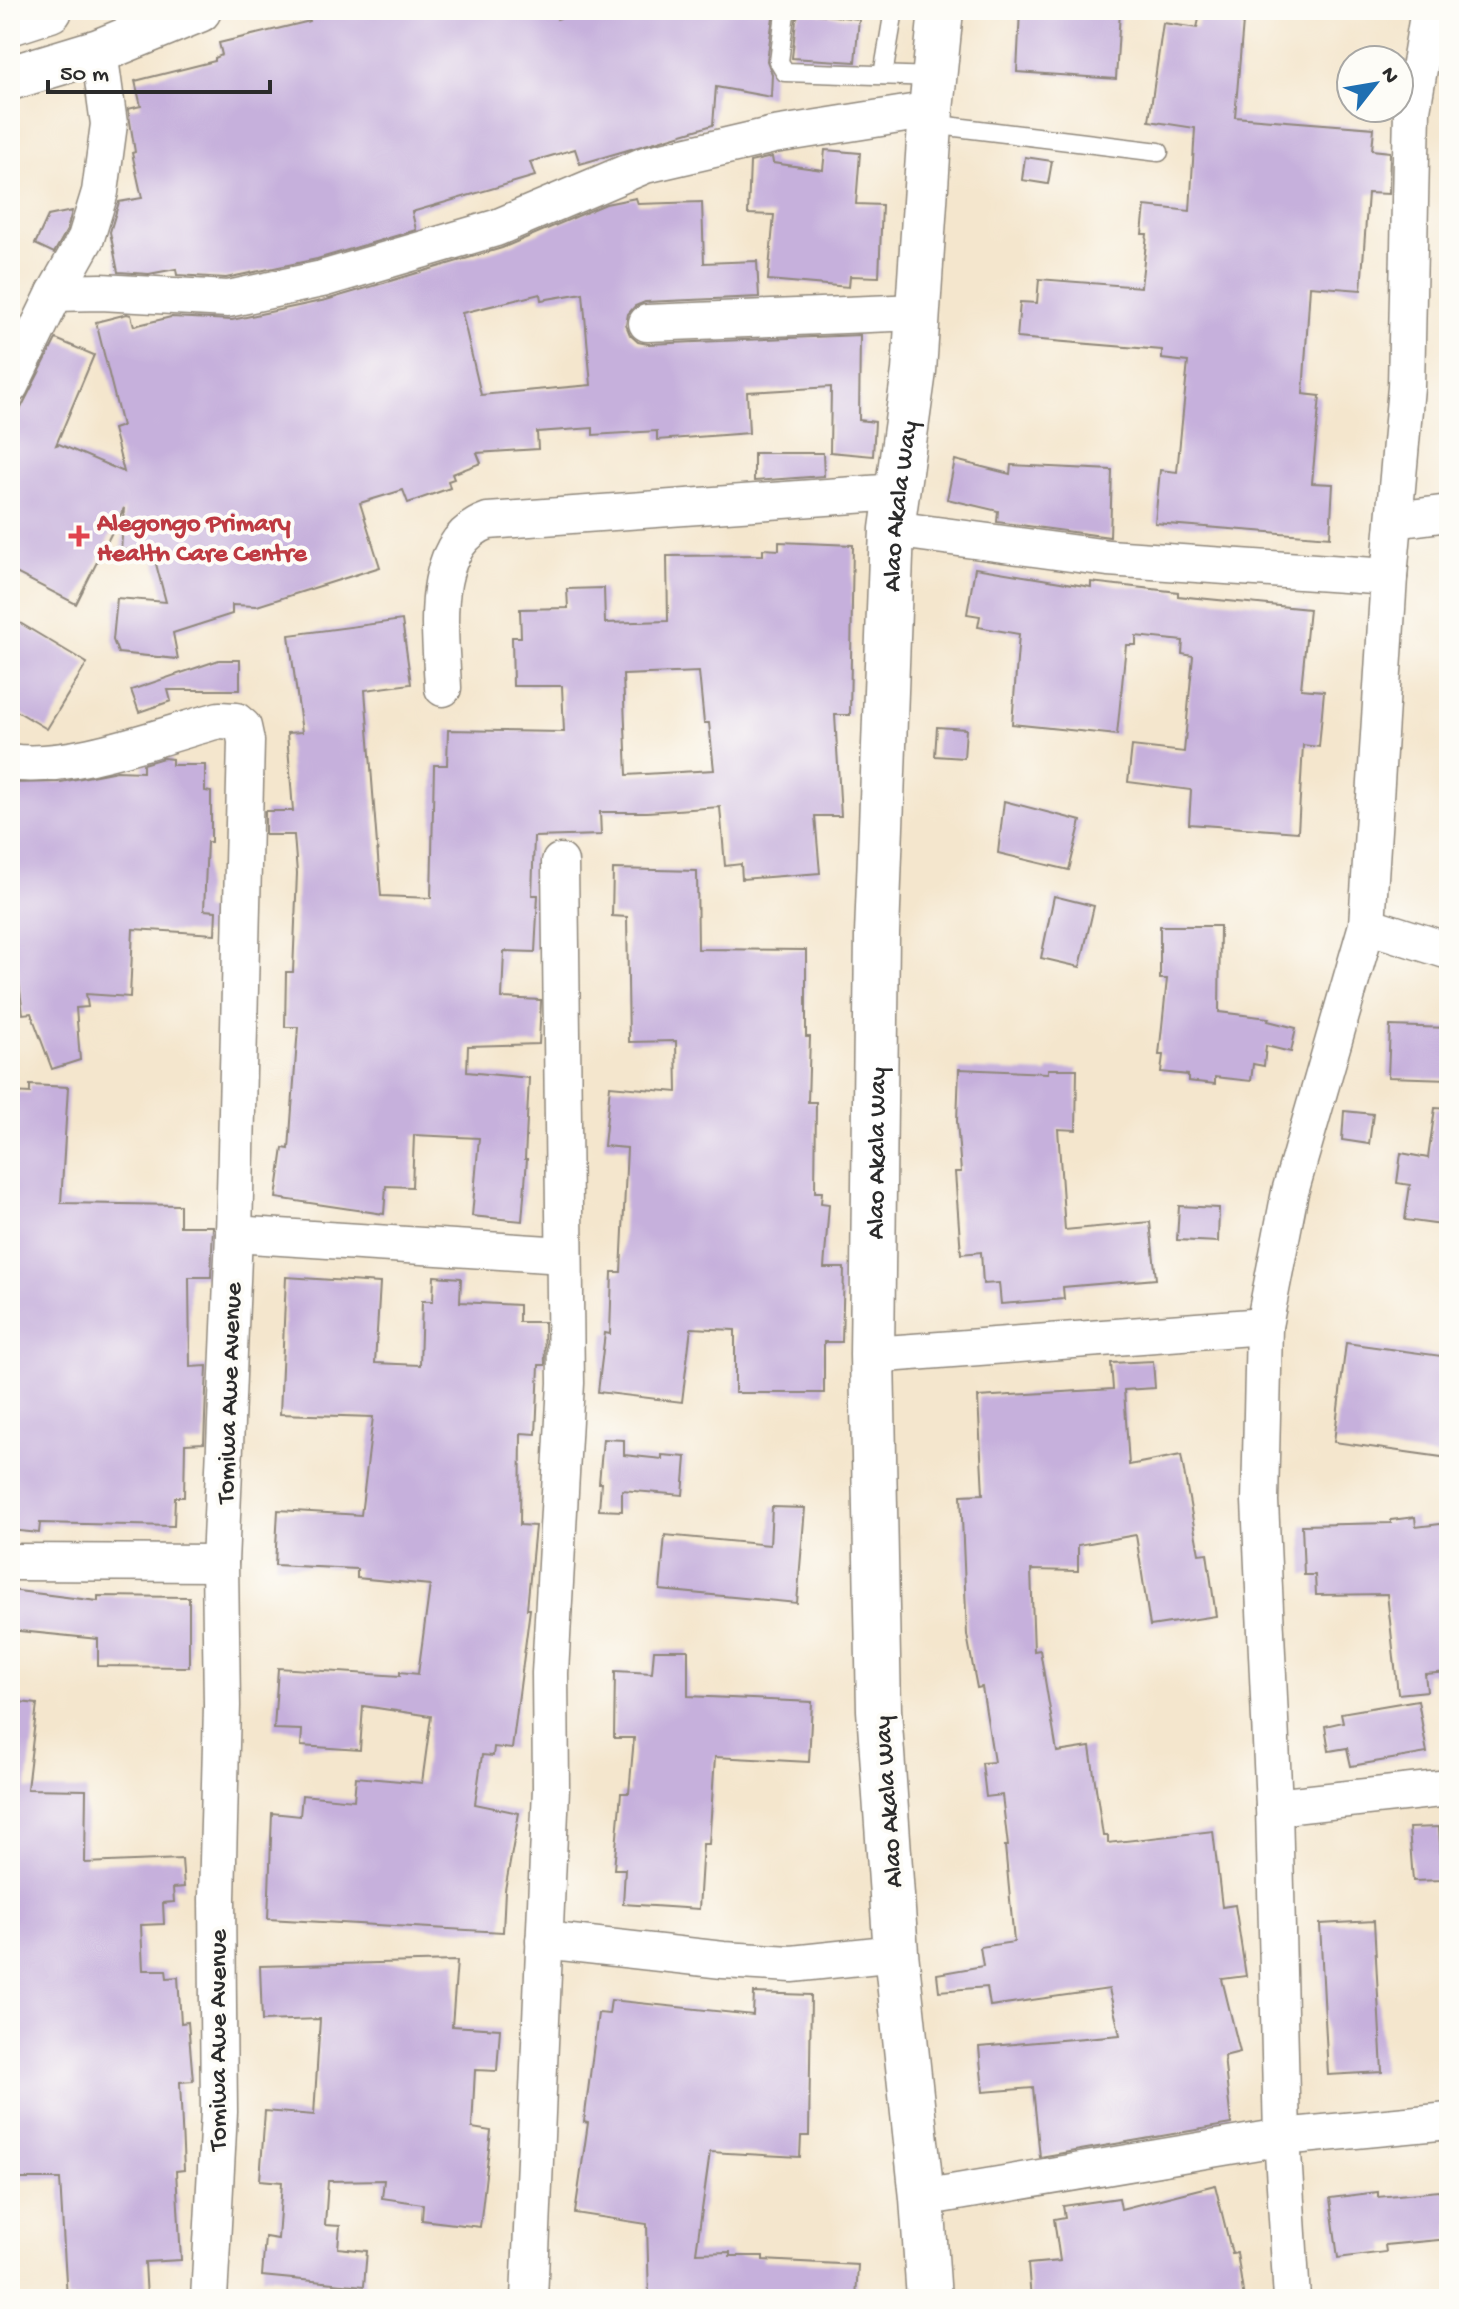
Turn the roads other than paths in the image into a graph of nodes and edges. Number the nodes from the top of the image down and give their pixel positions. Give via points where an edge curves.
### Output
1 (50, 10) edge
2 (199, 10) edge
3 (790, 10) edge
4 (894, 10) edge
5 (941, 10) edge
6 (1429, 10) edge
7 (10, 23) edge
8 (99, 51) junction
9 (883, 75) junction
10 (10, 78) edge
11 (932, 104) junction
12 (1159, 152) dead end
13 (55, 293) junction
14 (918, 312) junction
15 (647, 323) dead end
16 (10, 386) edge
17 (895, 510) junction
18 (1449, 513) edge
19 (1395, 520) junction
20 (1389, 577) junction
21 (443, 688) dead end
22 (10, 762) edge
23 (560, 862) dead end
24 (1367, 925) junction
25 (1449, 951) edge
26 (234, 1234) junction
27 (564, 1255) junction
28 (1264, 1326) junction
29 (872, 1355) junction
30 (10, 1562) edge
31 (220, 1563) junction
32 (1449, 1788) edge
33 (1274, 1807) junction
34 (544, 1940) junction
35 (896, 1953) junction
36 (1449, 2121) edge
37 (1282, 2137) junction
38 (922, 2198) junction
39 (209, 2299) edge
40 (529, 2299) edge
41 (929, 2299) edge
42 (1292, 2299) edge

1 - 7 street
2 - 8 street
3 - 9 lane via 785,13 779,62 785,72
4 - 9 lane
5 - 11 street, Alao Akala Way
6 - 19 street via 1412,110 1406,387
8 - 10 street
8 - 13 street via 109,124 100,192 86,238
9 - 11 lane
11 - 12 lane
11 - 13 street via 645,165 496,228 322,279 228,299
11 - 14 street, Alao Akala Way
13 - 16 street
14 - 15 street
14 - 17 street, Alao Akala Way
17 - 20 street via 1108,558
17 - 21 street via 488,521 474,526 452,556 440,590
17 - 29 street, Alao Akala Way via 877,935
18 - 19 street
19 - 20 street
20 - 24 street
22 - 26 street, Tomiwa Awe Avenue via 77,759 219,720 243,727
23 - 27 street
24 - 25 street
24 - 28 street via 1290,1192
26 - 27 street
26 - 31 street, Tomiwa Awe Avenue
27 - 34 street via 566,1383 550,1673
28 - 29 street
28 - 33 street via 1260,1501
29 - 35 street, Alao Akala Way via 879,1710
30 - 31 street
31 - 39 street, Tomiwa Awe Avenue via 219,2112
32 - 33 street
33 - 37 street
34 - 35 street via 792,1964
34 - 40 street
35 - 38 street, Alao Akala Way
36 - 37 street
37 - 38 street
37 - 42 street
38 - 41 street, Alao Akala Way

